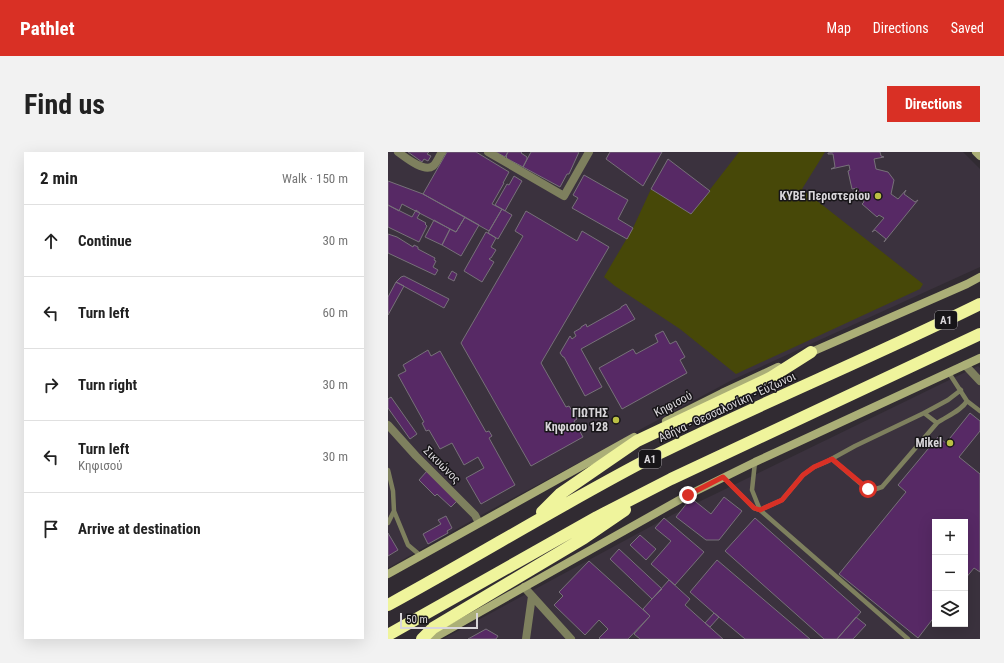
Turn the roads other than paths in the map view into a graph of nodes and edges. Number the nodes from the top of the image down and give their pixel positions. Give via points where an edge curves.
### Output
1 (398, 152) edge
2 (442, 152) edge
3 (488, 152) edge
4 (588, 152) edge
5 (976, 152) edge
6 (980, 156) edge
7 (980, 277) edge
8 (980, 304) edge
9 (980, 334) edge
10 (812, 352) junction
11 (979, 361) edge
12 (965, 365) junction
13 (949, 373) junction
14 (980, 381) edge
15 (961, 390) junction
16 (967, 401) junction
17 (980, 411) edge
18 (924, 413) junction
19 (937, 423) junction
20 (388, 425) edge
21 (832, 459) junction
22 (754, 462) junction
23 (388, 470) edge
24 (723, 477) junction
25 (671, 479) junction
26 (760, 510) junction
27 (394, 511) junction
28 (480, 522) junction
29 (388, 523) edge
30 (530, 523) junction
31 (421, 556) junction
32 (388, 574) edge
33 (524, 587) junction
34 (532, 596) junction
35 (388, 605) edge
36 (388, 635) edge
37 (422, 639) edge
38 (432, 639) edge
39 (526, 639) edge
40 (571, 639) edge
41 (908, 639) edge

1 - 2 street via 429,168
3 - 4 street via 564,196
5 - 6 main road
7 - 10 main road, Κηφισού
8 - 30 highway, Αθήνα - Θεσσαλονίκη - Εύζωνοι / Α1 via 657,455
9 - 25 highway, Α1
10 - 28 main road, Κηφισού via 722,393 610,450
10 - 30 highway via 770,378 637,441 560,494
11 - 12 main road
12 - 13 main road
12 - 14 street
13 - 15 lane
13 - 22 main road
15 - 16 lane
15 - 18 lane
16 - 17 lane
16 - 19 lane via 965,405
18 - 19 lane
18 - 21 lane
19 - 21 lane via 882,487 868,489
20 - 28 street, Σικυώνος
21 - 26 lane via 803,475 782,500
22 - 24 main road
22 - 26 lane via 752,490
23 - 27 lane
24 - 26 lane via 754,508
24 - 33 main road
25 - 36 highway, Α1 via 597,517
25 - 37 highway via 584,538 433,628
26 - 41 lane
27 - 29 lane
27 - 31 lane via 408,545
28 - 31 main road, Κηφισού
30 - 35 highway, Αθήνα - Θεσσαλονίκη - Εύζωνοι / Α1
31 - 32 main road, Κηφισού
33 - 34 street
33 - 38 main road
34 - 39 street
34 - 40 street

